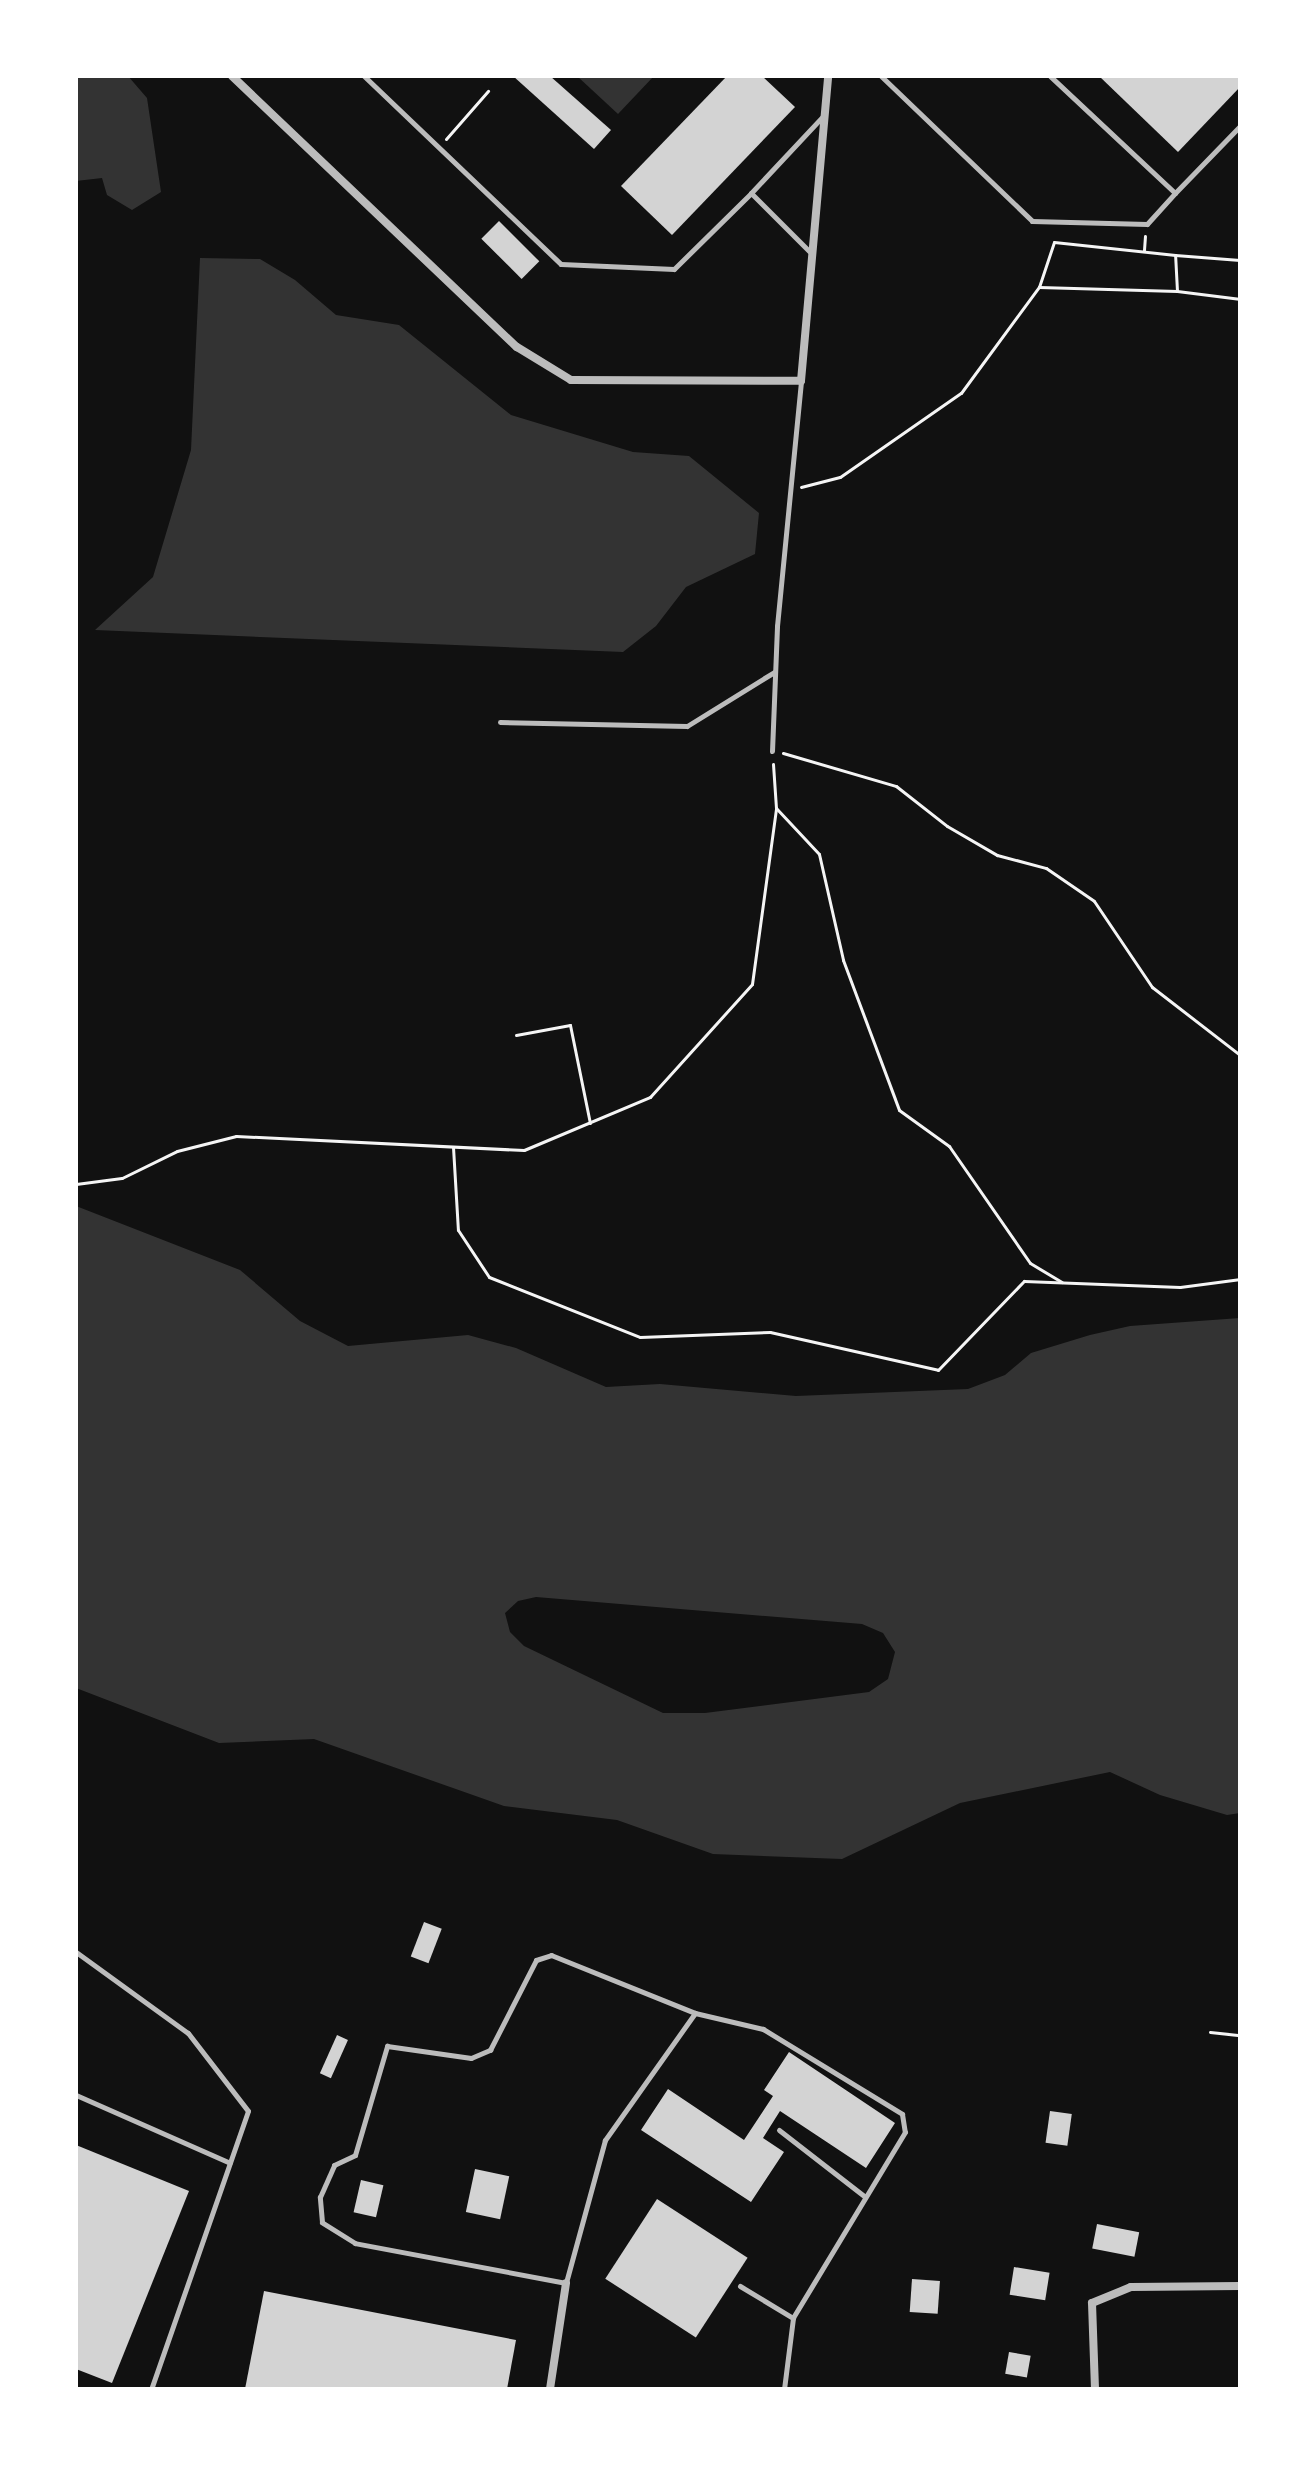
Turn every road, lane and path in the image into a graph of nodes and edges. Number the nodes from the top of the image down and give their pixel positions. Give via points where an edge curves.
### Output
1 (232, 76) edge
2 (364, 76) edge
3 (828, 76) edge
4 (881, 76) edge
5 (1050, 76) edge
6 (488, 91) dead end
7 (824, 115) junction
8 (1240, 126) edge
9 (439, 147) junction
10 (751, 193) junction
11 (1175, 193) junction
12 (809, 251) junction
13 (1175, 255) junction
14 (1240, 260) edge
15 (1039, 287) junction
16 (1177, 291) junction
17 (1240, 299) edge
18 (801, 381) junction
19 (789, 491) junction
20 (775, 671) junction
21 (500, 722) dead end
22 (772, 751) junction
23 (776, 808) junction
24 (516, 1035) dead end
25 (1240, 1055) edge
26 (590, 1123) junction
27 (453, 1147) junction
28 (76, 1184) edge
29 (1240, 1279) edge
30 (1064, 1283) junction
31 (76, 1952) edge
32 (695, 2013) junction
33 (1210, 2032) dead end
34 (1240, 2035) edge
35 (76, 2095) edge
36 (779, 2130) dead end
37 (230, 2163) junction
38 (864, 2196) junction
39 (566, 2283) junction
40 (740, 2286) dead end
41 (1240, 2286) edge
42 (793, 2318) junction
43 (151, 2389) edge
44 (550, 2389) edge
45 (784, 2389) edge
46 (1095, 2389) edge

1 - 18 street via 517,347 571,380
2 - 9 lane
3 - 7 street
4 - 11 lane via 1032,221 1147,224
5 - 11 lane
6 - 9 path
7 - 10 lane
7 - 12 street
8 - 11 lane
9 - 10 lane via 561,264 582,269 674,269
10 - 12 lane
12 - 18 street
13 - 14 path
13 - 15 path via 1054,242
13 - 16 path
15 - 16 path
15 - 19 path via 961,393 840,477
16 - 17 path
18 - 19 lane
19 - 20 lane
20 - 21 lane via 687,726
20 - 22 lane
22 - 23 path
22 - 25 path via 896,786 947,826 997,855 1046,868 1094,901 1152,987
23 - 26 path via 752,984 650,1097
23 - 30 path via 819,854 843,960 899,1110 949,1146 1030,1263
24 - 26 path via 570,1025
26 - 27 path via 524,1150
27 - 28 path via 236,1136 177,1151 122,1178
27 - 30 path via 458,1230 489,1277 640,1337 770,1332 938,1370 1024,1281
29 - 30 path via 1180,1287
31 - 37 lane via 188,2033 248,2111
32 - 38 lane via 763,2029 902,2114 905,2132
32 - 39 lane via 605,2140
32 - 39 lane via 551,1955 536,1960 490,2050 471,2058 387,2046 355,2155 334,2165 320,2197 322,2222 355,2243
33 - 34 path
35 - 37 lane
36 - 38 lane
37 - 43 lane
38 - 42 lane
39 - 44 street
40 - 42 lane
41 - 46 street via 1131,2287 1092,2303
42 - 45 lane

